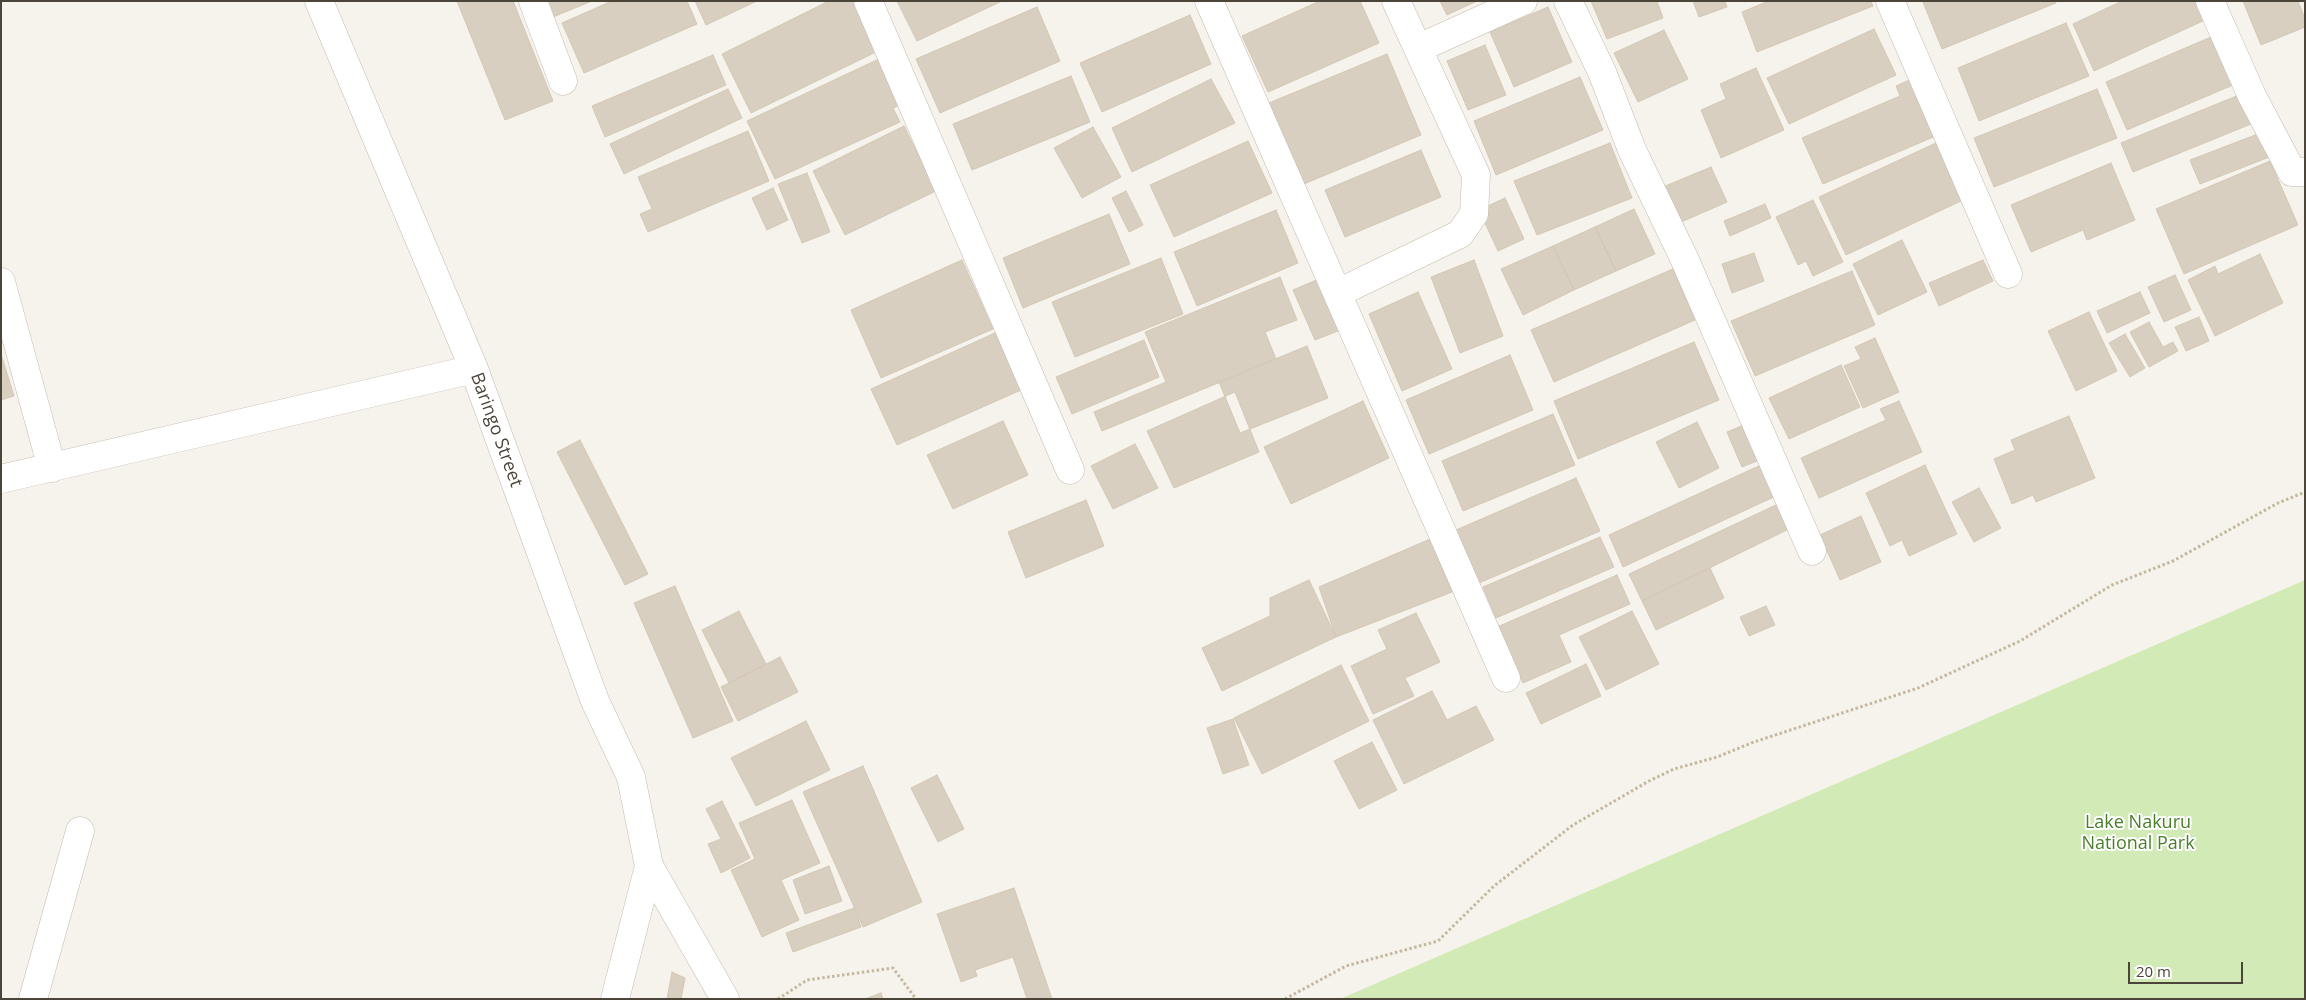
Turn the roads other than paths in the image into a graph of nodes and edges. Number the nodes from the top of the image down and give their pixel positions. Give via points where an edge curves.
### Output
1 (319, 1) edge
2 (533, 1) edge
3 (868, 1) edge
4 (1209, 1) edge
5 (1396, 1) edge
6 (1523, 1) edge
7 (1568, 1) edge
8 (1890, 1) edge
9 (2210, 1) edge
10 (1419, 48) junction
11 (563, 81) dead end
12 (2305, 172) edge
13 (2008, 274) dead end
14 (1, 282) edge
15 (1338, 293) junction
16 (474, 369) junction
17 (52, 468) junction
18 (1070, 470) dead end
19 (1, 479) edge
20 (1812, 551) dead end
21 (1506, 678) dead end
22 (80, 831) dead end
23 (649, 866) junction
24 (33, 999) edge
25 (615, 999) edge
26 (725, 999) edge

1 - 16 street, Baringo Street
2 - 11 street
3 - 18 street
4 - 15 street
5 - 10 street
6 - 10 street
7 - 20 street
8 - 13 street
9 - 12 street via 2252,96 2292,172
10 - 15 street via 1476,175 1474,214 1460,234
14 - 17 street
15 - 21 street
16 - 17 street
16 - 23 street, Baringo Street via 595,701 631,777
17 - 19 street
22 - 24 street
23 - 25 street, Baringo Street
23 - 26 street, Baringo Street

